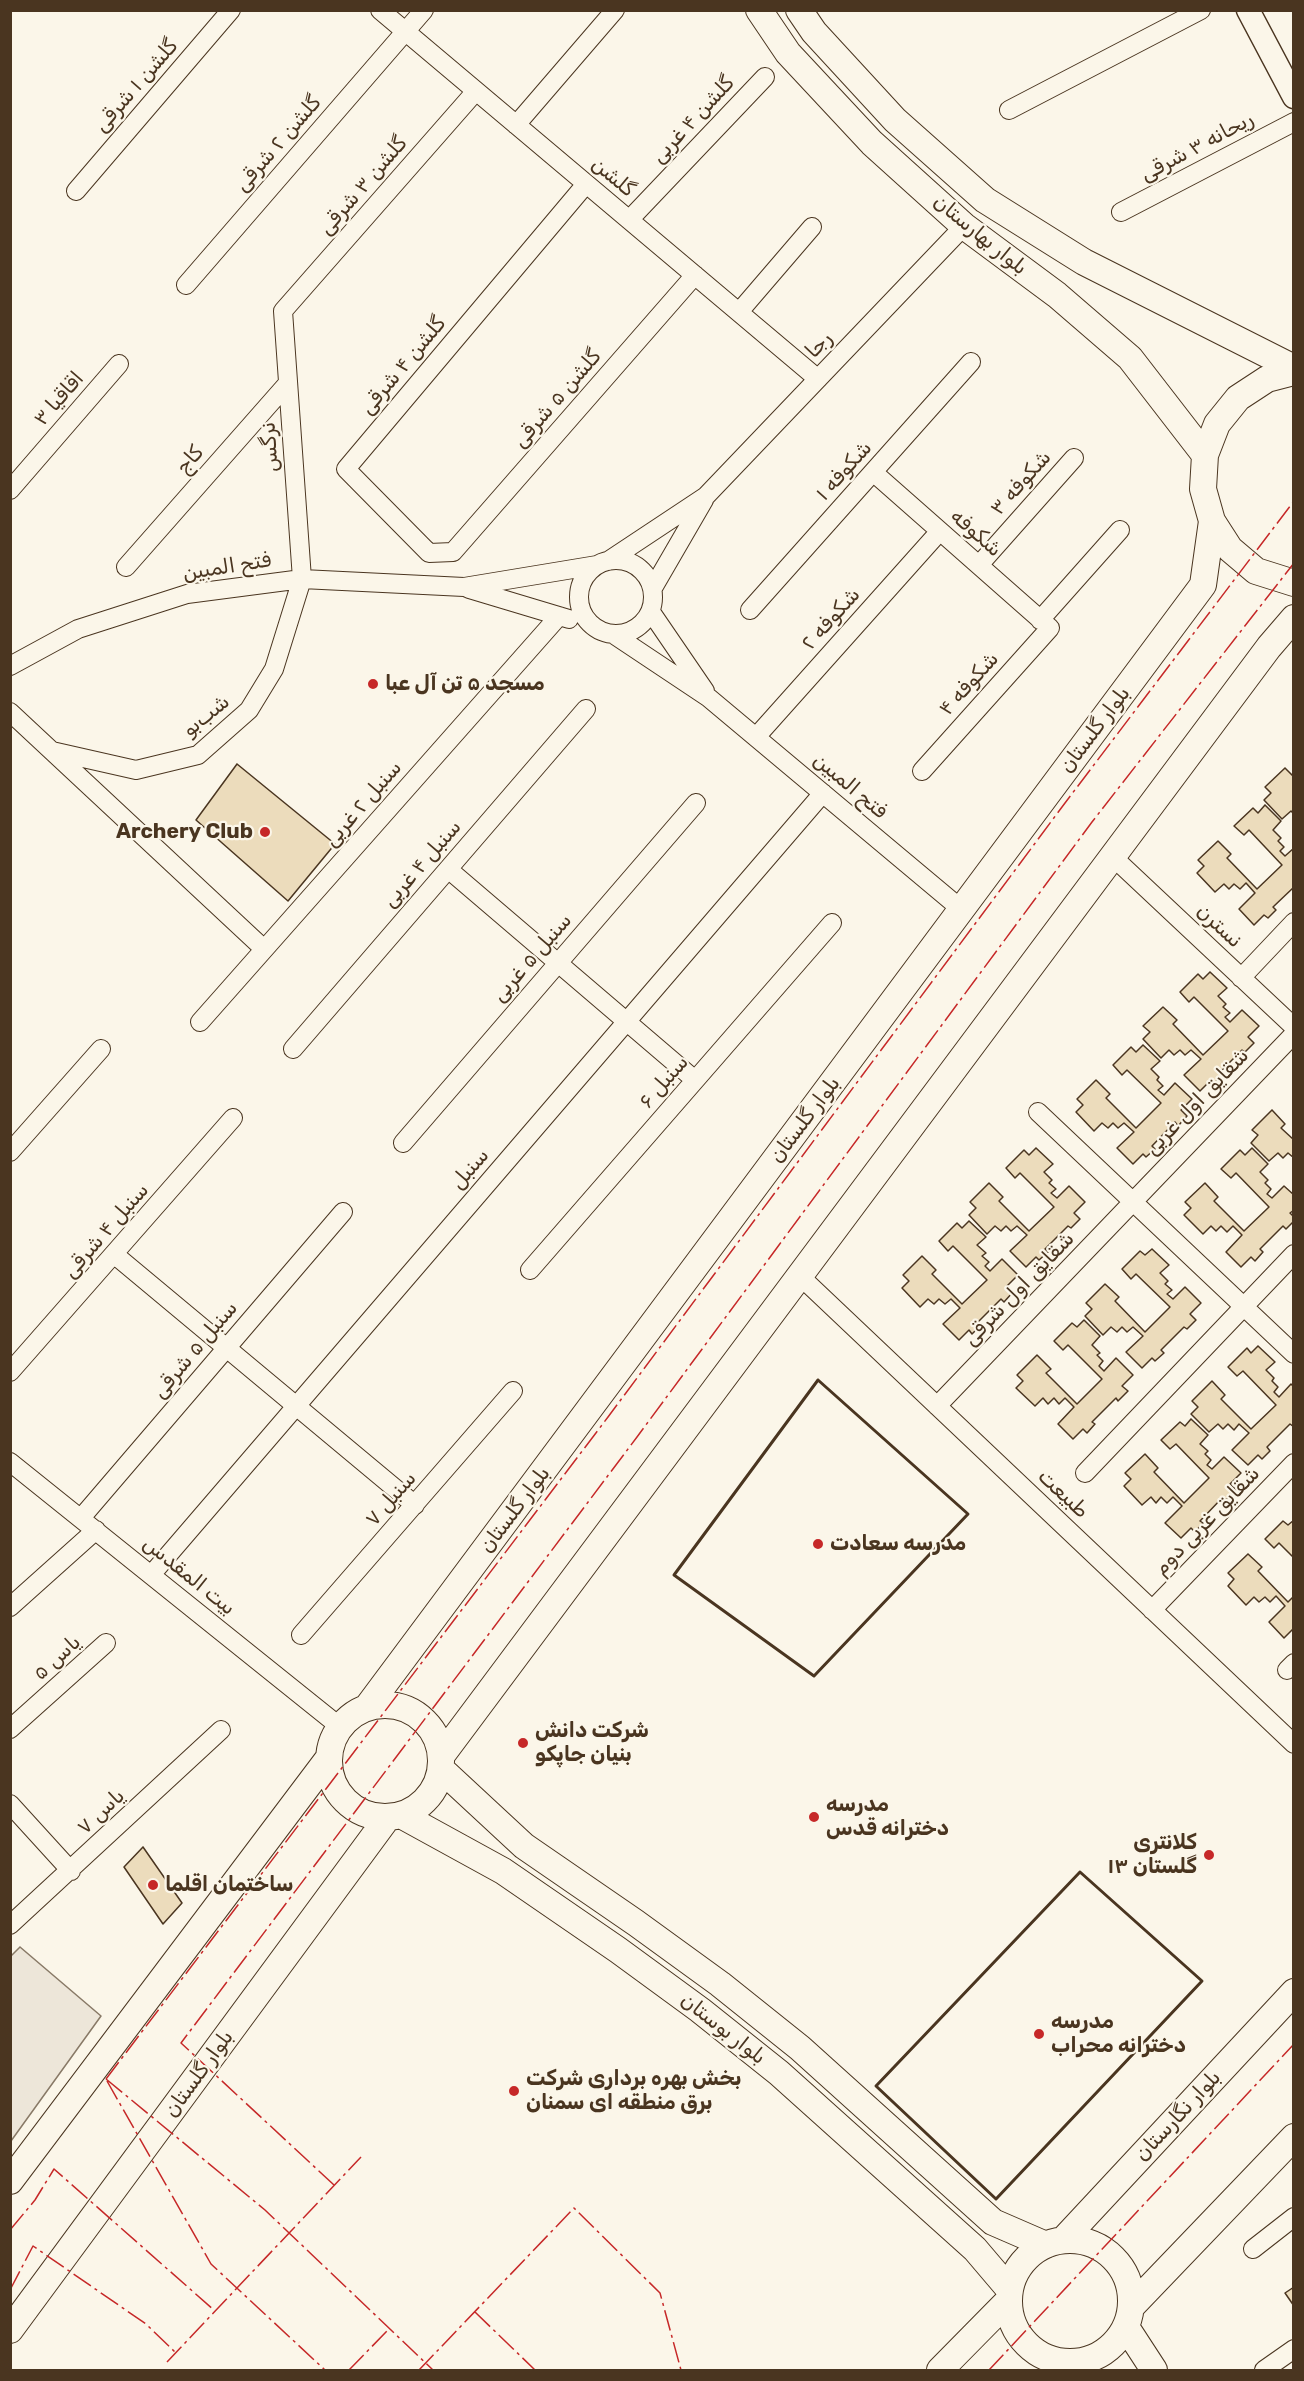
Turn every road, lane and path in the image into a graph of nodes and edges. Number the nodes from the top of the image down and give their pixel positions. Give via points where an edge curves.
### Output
1 (231, 10) edge
2 (380, 10) edge
3 (424, 10) edge
4 (615, 10) edge
5 (759, 10) edge
6 (799, 10) edge
7 (1201, 10) edge
8 (1248, 10) edge
9 (813, 21) edge
10 (405, 31) junction
11 (765, 77) dead end
12 (476, 91) junction
13 (1293, 97) edge
14 (1009, 110) dead end
15 (1293, 122) edge
16 (516, 125) junction
17 (586, 184) junction
18 (76, 191) dead end
19 (1121, 212) dead end
20 (629, 220) junction
21 (964, 226) junction
22 (812, 227) dead end
23 (695, 275) junction
24 (186, 285) dead end
25 (283, 311) joint
26 (739, 312) junction
27 (971, 363) dead end
28 (118, 364) dead end
29 (1293, 370) edge
30 (818, 379) junction
31 (288, 383) junction
32 (1205, 455) junction
33 (1074, 458) dead end
34 (873, 472) junction
35 (10, 490) edge
36 (706, 496) junction
37 (1212, 521) junction
38 (1120, 530) dead end
39 (940, 531) junction
40 (453, 552) joint
41 (602, 563) junction
42 (978, 565) junction
43 (126, 567) dead end
44 (302, 579) junction
45 (1293, 583) edge
46 (464, 588) junction
47 (653, 588) junction
48 (750, 610) dead end
49 (651, 612) junction
50 (559, 616) junction
51 (1293, 618) edge
52 (1045, 624) junction
53 (592, 625) junction
54 (613, 634) junction
55 (10, 666) edge
56 (709, 698) junction
57 (586, 709) dead end
58 (10, 712) edge
59 (756, 737) junction
60 (52, 751) junction
61 (922, 771) dead end
62 (823, 793) junction
63 (696, 803) dead end
64 (1113, 857) junction
65 (448, 869) junction
66 (961, 909) junction
67 (1293, 922) edge
68 (832, 923) dead end
69 (264, 949) junction
70 (558, 963) junction
71 (1241, 978) junction
72 (200, 1022) dead end
73 (627, 1022) junction
74 (1293, 1027) edge
75 (1293, 1034) edge
76 (101, 1049) dead end
77 (293, 1049) dead end
78 (695, 1080) junction
79 (1038, 1112) dead end
80 (233, 1118) dead end
81 (403, 1143) dead end
82 (10, 1152) edge
83 (1133, 1202) junction
84 (343, 1212) dead end
85 (1293, 1254) edge
86 (115, 1255) junction
87 (530, 1270) dead end
88 (801, 1276) junction
89 (1244, 1306) junction
90 (226, 1348) junction
91 (1293, 1354) edge
92 (10, 1372) edge
93 (513, 1390) dead end
94 (296, 1406) junction
95 (937, 1406) junction
96 (10, 1462) edge
97 (1293, 1463) edge
98 (1085, 1473) dead end
99 (415, 1505) junction
100 (81, 1518) junction
101 (96, 1530) junction
102 (151, 1575) junction
103 (10, 1606) edge
104 (1152, 1610) junction
105 (301, 1635) dead end
106 (106, 1643) dead end
107 (368, 1706) junction
108 (339, 1726) junction
109 (10, 1730) edge
110 (221, 1730) dead end
111 (1293, 1744) edge
112 (328, 1759) junction
113 (441, 1762) junction
114 (10, 1804) edge
115 (394, 1816) junction
116 (71, 1871) junction
117 (10, 1925) edge
118 (1293, 1992) edge
119 (1293, 2138) edge
120 (10, 2181) edge
121 (1293, 2217) edge
122 (1055, 2242) junction
123 (1252, 2249) dead end
124 (1009, 2295) junction
125 (1128, 2317) junction
126 (10, 2330) edge
127 (1293, 2349) edge
128 (1079, 2366) edge
129 (940, 2370) edge
130 (1154, 2370) edge
131 (1264, 2370) edge

1 - 18 street, گلشن ۱ شرقی
2 - 10 street, گلشن
3 - 10 street, گلشن ۲ شرقی
4 - 16 street
5 - 21 main road, بلوار بهارستان via 788,53 872,143
6 - 9 main road, بلوار بهارستان
7 - 14 street
8 - 13 street
9 - 29 main road, بلوار بهارستان via 895,120 985,200 1084,262
10 - 12 street, گلشن
10 - 24 street, گلشن ۲ شرقی
11 - 20 street, گلشن ۴ غربی
12 - 16 street, گلشن
12 - 25 street, گلشن ۳ شرقی
15 - 19 street, ریحانه ۳ شرقی
16 - 17 street, گلشن
17 - 20 street, گلشن
17 - 40 street, گلشن ۴ شرقی via 346,469 429,553
20 - 23 street, گلشن
21 - 30 street, رجا
21 - 32 main road, بلوار بهارستان via 1057,295 1130,358
22 - 26 street
23 - 26 street, گلشن
23 - 40 street, گلشن ۵ شرقی
25 - 31 street, نرگس
26 - 30 street, گلشن
27 - 34 street, شکوفه ۱
28 - 35 street, اقاقیا ۳
29 - 32 main road via 1238,398 1217,424
30 - 36 street, رجا
31 - 43 street, کاج
31 - 44 street, نرگس
32 - 37 main road via 1203,489
33 - 42 street, شکوفه ۳
34 - 39 street, شکوفه
34 - 48 street, شکوفه ۱
36 - 41 street
36 - 47 street
37 - 45 main road via 1230,549 1256,571
37 - 66 main road, بلوار گلستان via 1203,585
38 - 52 street, شکوفه ۴
39 - 42 street, شکوفه
39 - 59 street, شکوفه ۲
41 - 46 street
41 - 47 street via 631,562 641,569
41 - 53 street via 588,572 579,594 584,616
42 - 52 street, شکوفه
44 - 46 street, فتح المبین
44 - 55 street, فتح المبین via 187,594 78,629
44 - 60 street, شب‌بو via 274,669 249,710 198,755 136,771
46 - 50 street
47 - 49 street
49 - 54 street via 636,629
49 - 56 street
50 - 53 street
50 - 69 street, سنبل ۲ غربی
51 - 64 main road
52 - 61 street, شکوفه ۴
53 - 54 street
54 - 56 street
56 - 59 street, فتح المبین
57 - 65 street, سنبل ۴ غربی
58 - 60 street
59 - 62 street, فتح المبین
60 - 69 street
62 - 66 street, فتح المبین
62 - 73 street, سنبل
63 - 70 street, سنبل ۵ غربی
64 - 71 street, نسترن
64 - 88 main road
65 - 70 street
65 - 77 street, سنبل ۴ غربی
66 - 107 main road, بلوار گلستان
67 - 71 street
68 - 78 street, سنبل ۶
69 - 72 street, سنبل ۲ غربی
70 - 73 street
70 - 81 street, سنبل ۵ غربی
71 - 74 street, نسترن
73 - 78 street
73 - 94 street, سنبل
75 - 83 street, شقایق اول غربی
76 - 82 street
78 - 87 street, سنبل ۶
79 - 83 street
80 - 86 street, سنبل ۴ شرقی
83 - 89 street
83 - 95 street, شقایق اول شرقی
84 - 90 street, سنبل ۵ شرقی
85 - 89 street
86 - 90 street
86 - 92 street, سنبل ۴ شرقی
88 - 95 street, طبیعت
88 - 113 main road
89 - 91 street
89 - 98 street
90 - 94 street
90 - 100 street, سنبل ۵ شرقی
93 - 99 street, سنبل ۷
94 - 99 street
94 - 102 street, سنبل
95 - 104 street, طبیعت
96 - 100 street, بیت المقدس
97 - 104 street, شقایق غربی دوم
99 - 105 street, سنبل ۷
100 - 101 street, بیت المقدس
101 - 102 street, بیت المقدس
101 - 103 street
102 - 108 street, بیت المقدس
104 - 111 street, طبیعت
106 - 109 street, یاس ۵
107 - 108 main road
107 - 113 main road via 388,1704 408,1709 424,1720 436,1736
108 - 112 main road
110 - 116 street, یاس ۷
112 - 115 main road via 330,1778 352,1808 369,1815
112 - 120 main road
113 - 115 main road via 437,1784 428,1798 416,1809
113 - 122 main road, بلوار بوستان via 524,1846 720,1984 801,2049 993,2222
114 - 116 street
115 - 124 main road, بلوار بوستان via 503,1871 700,2010 779,2073 975,2249
115 - 126 main road, بلوار گلستان
116 - 117 street, یاس ۷
118 - 122 main road, بلوار نگارستان
119 - 125 main road
121 - 123 street
122 - 124 main road via 1029,2255 1016,2270
122 - 125 main road via 1081,2241 1113,2258 1130,2289
124 - 128 main road via 1013,2323 1025,2343 1044,2357
124 - 129 main road
125 - 128 main road via 1116,2342
125 - 130 main road
127 - 131 street

